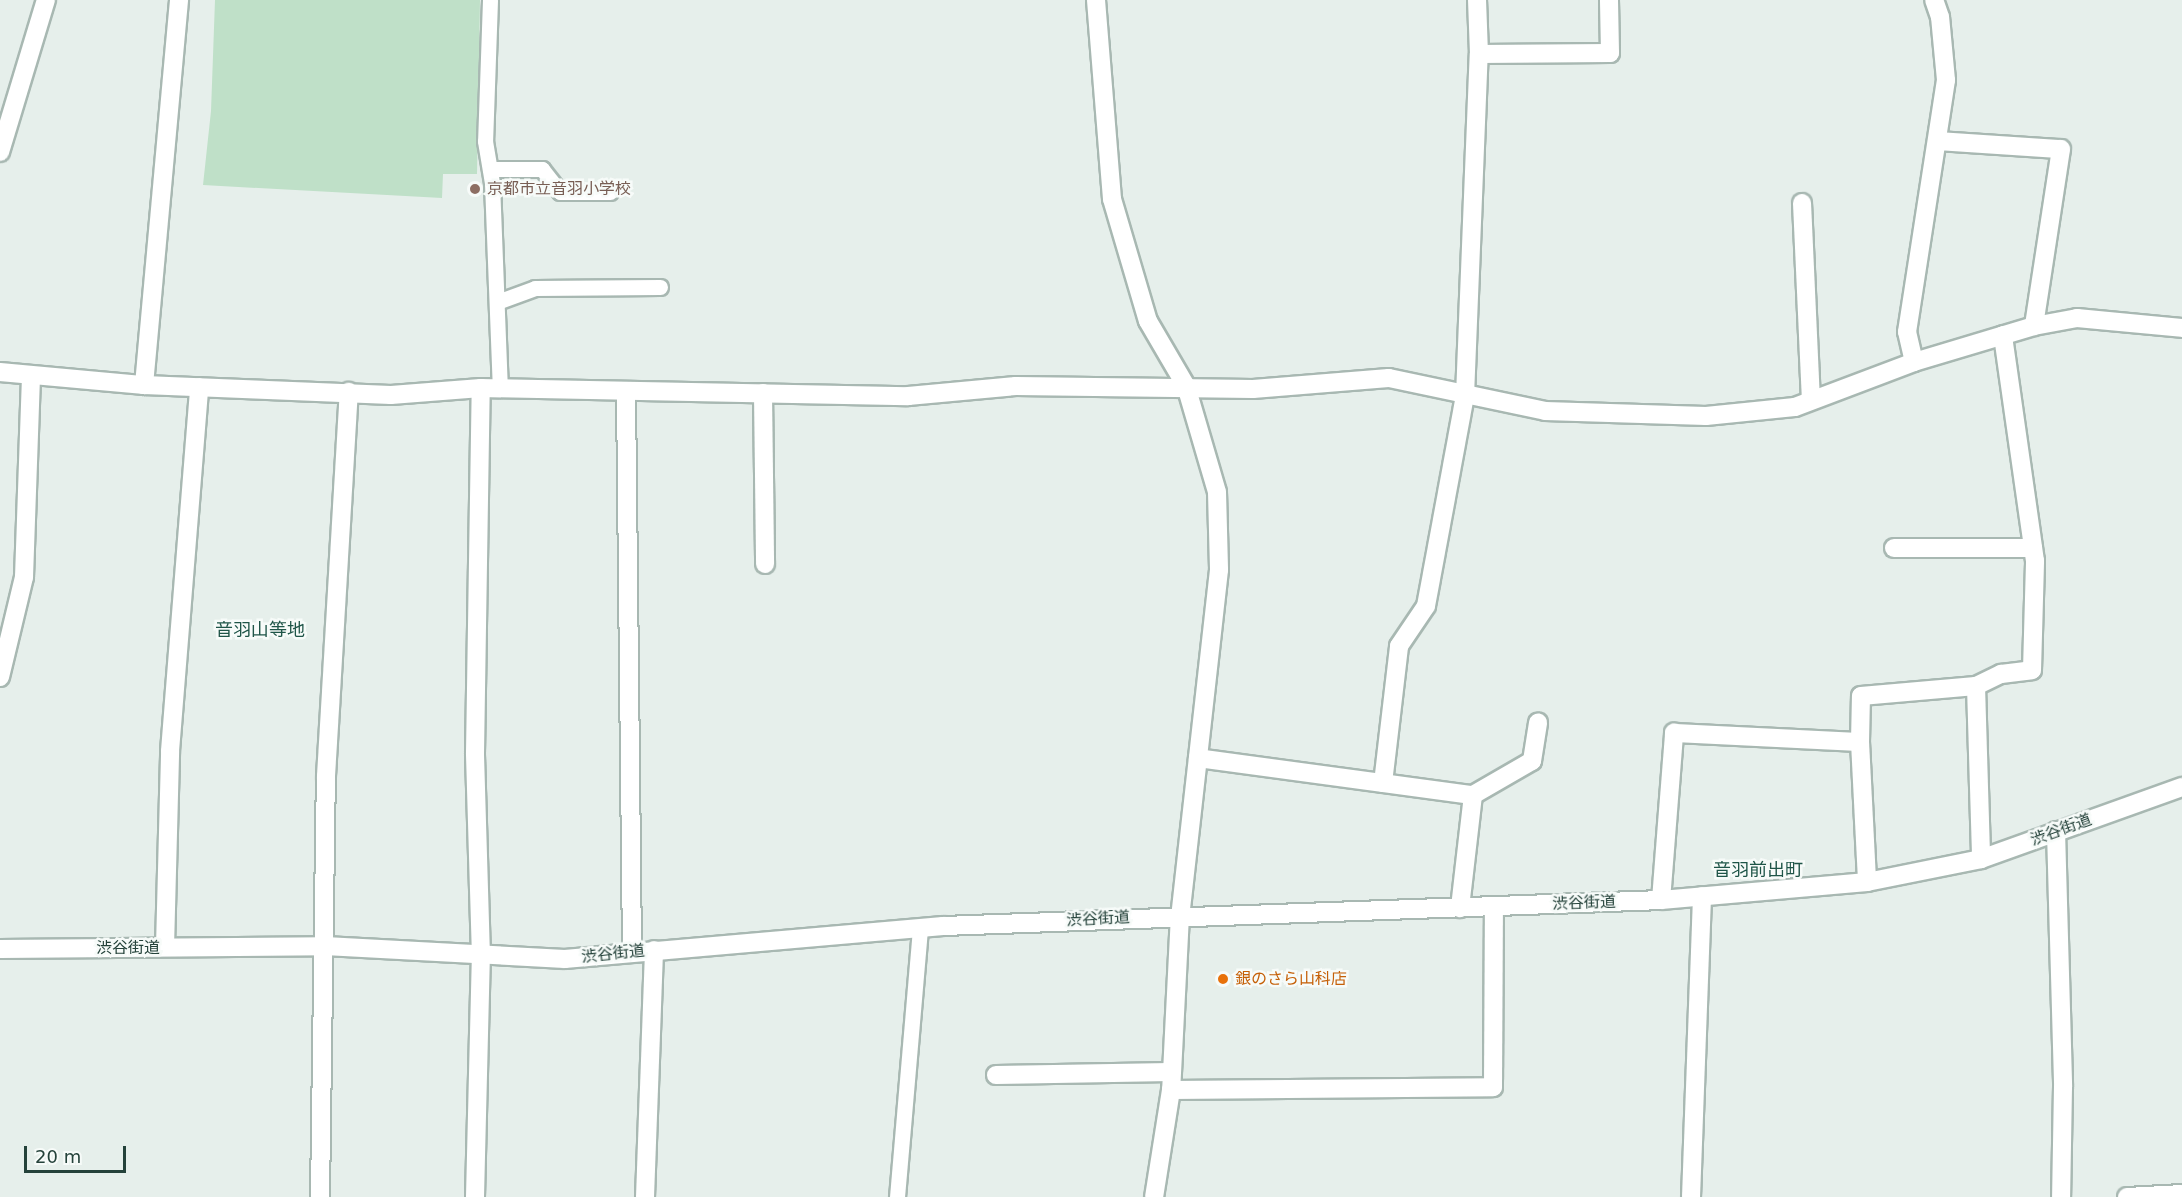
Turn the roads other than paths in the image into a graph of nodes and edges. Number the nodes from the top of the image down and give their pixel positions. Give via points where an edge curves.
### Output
1 (46, 0) edge
2 (179, 0) edge
3 (490, 0) edge
4 (1096, 0) edge
5 (1477, 0) edge
6 (1609, 0) edge
7 (1934, 0) edge
8 (1479, 54) junction
9 (1939, 141) junction
10 (0, 152) edge
11 (490, 169) junction
12 (610, 192) dead end
13 (1803, 203) dead end
14 (660, 287) dead end
15 (497, 302) junction
16 (2034, 326) junction
17 (2182, 328) edge
18 (2003, 335) junction
19 (1914, 362) junction
20 (0, 372) edge
21 (31, 377) junction
22 (144, 385) junction
23 (1186, 386) junction
24 (199, 387) junction
25 (481, 388) junction
26 (500, 389) junction
27 (626, 391) junction
28 (349, 392) junction
29 (763, 393) junction
30 (1465, 396) junction
31 (1811, 399) junction
32 (1894, 548) dead end
33 (2034, 548) junction
34 (765, 564) dead end
35 (0, 677) edge
36 (1976, 686) junction
37 (1538, 722) dead end
38 (1860, 742) junction
39 (1198, 758) junction
40 (1383, 783) junction
41 (2182, 788) edge
42 (1473, 795) junction
43 (2056, 831) junction
44 (1981, 859) junction
45 (1867, 882) junction
46 (1702, 896) junction
47 (1661, 900) junction
48 (1494, 907) junction
49 (1460, 908) junction
50 (1180, 915) junction
51 (920, 928) junction
52 (325, 946) junction
53 (165, 947) junction
54 (0, 949) edge
55 (654, 950) junction
56 (632, 951) junction
57 (481, 957) junction
58 (1171, 1072) junction
59 (996, 1075) dead end
60 (1171, 1090) junction
61 (2182, 1194) edge
62 (320, 1197) edge
63 (475, 1197) edge
64 (645, 1197) edge
65 (897, 1197) edge
66 (1154, 1197) edge
67 (1691, 1197) edge
68 (2061, 1197) edge
69 (2127, 1197) edge

1 - 10 street
2 - 22 street
3 - 11 lane via 484,141
4 - 23 street via 1112,199 1148,321
5 - 8 street
6 - 8 street via 1610,53
7 - 9 street via 1940,17 1946,80
8 - 30 street
9 - 16 street via 2061,149
9 - 19 street via 1907,332
11 - 12 lane via 542,168 560,192
11 - 15 lane
13 - 31 street
14 - 15 lane via 535,288
15 - 26 lane
16 - 17 street via 2077,318
16 - 18 street
18 - 19 street
18 - 33 street
19 - 31 street
20 - 21 street
21 - 22 street
21 - 35 street via 24,577
22 - 24 street
23 - 29 street via 1016,386 908,396
23 - 30 street via 1253,389 1389,378
23 - 39 street via 1217,492 1219,570
24 - 28 street
24 - 53 street via 170,751
25 - 26 street
25 - 28 street via 391,395
25 - 57 street via 475,753
26 - 27 street
27 - 29 street
27 - 56 street
28 - 52 street via 327,754
29 - 34 street
30 - 31 street via 1545,411 1706,416 1747,415 1795,407
30 - 40 street via 1426,606 1400,646
32 - 33 street
33 - 36 street via 2032,670 2001,674
36 - 38 street via 1861,696
36 - 44 street
37 - 42 street via 1532,761
38 - 45 street
38 - 47 street via 1674,733
39 - 40 street
39 - 50 street
40 - 42 street
41 - 43 street, 渋谷街道
42 - 49 street
43 - 44 street, 渋谷街道
43 - 68 street via 2063,1087
44 - 45 street, 渋谷街道
45 - 46 street, 渋谷街道
46 - 47 street, 渋谷街道
46 - 67 street
47 - 48 street, 渋谷街道
48 - 49 street, 渋谷街道
48 - 60 street via 1494,1087
49 - 50 street, 渋谷街道
50 - 51 street, 渋谷街道
50 - 58 street
51 - 55 street, 渋谷街道
51 - 65 lane
52 - 53 street, 渋谷街道
52 - 57 street, 渋谷街道
52 - 62 street
53 - 54 street, 渋谷街道
55 - 56 street, 渋谷街道
55 - 64 street
56 - 57 street, 渋谷街道 via 565,959
57 - 63 street
58 - 59 street
58 - 60 street
60 - 66 street
61 - 69 street

